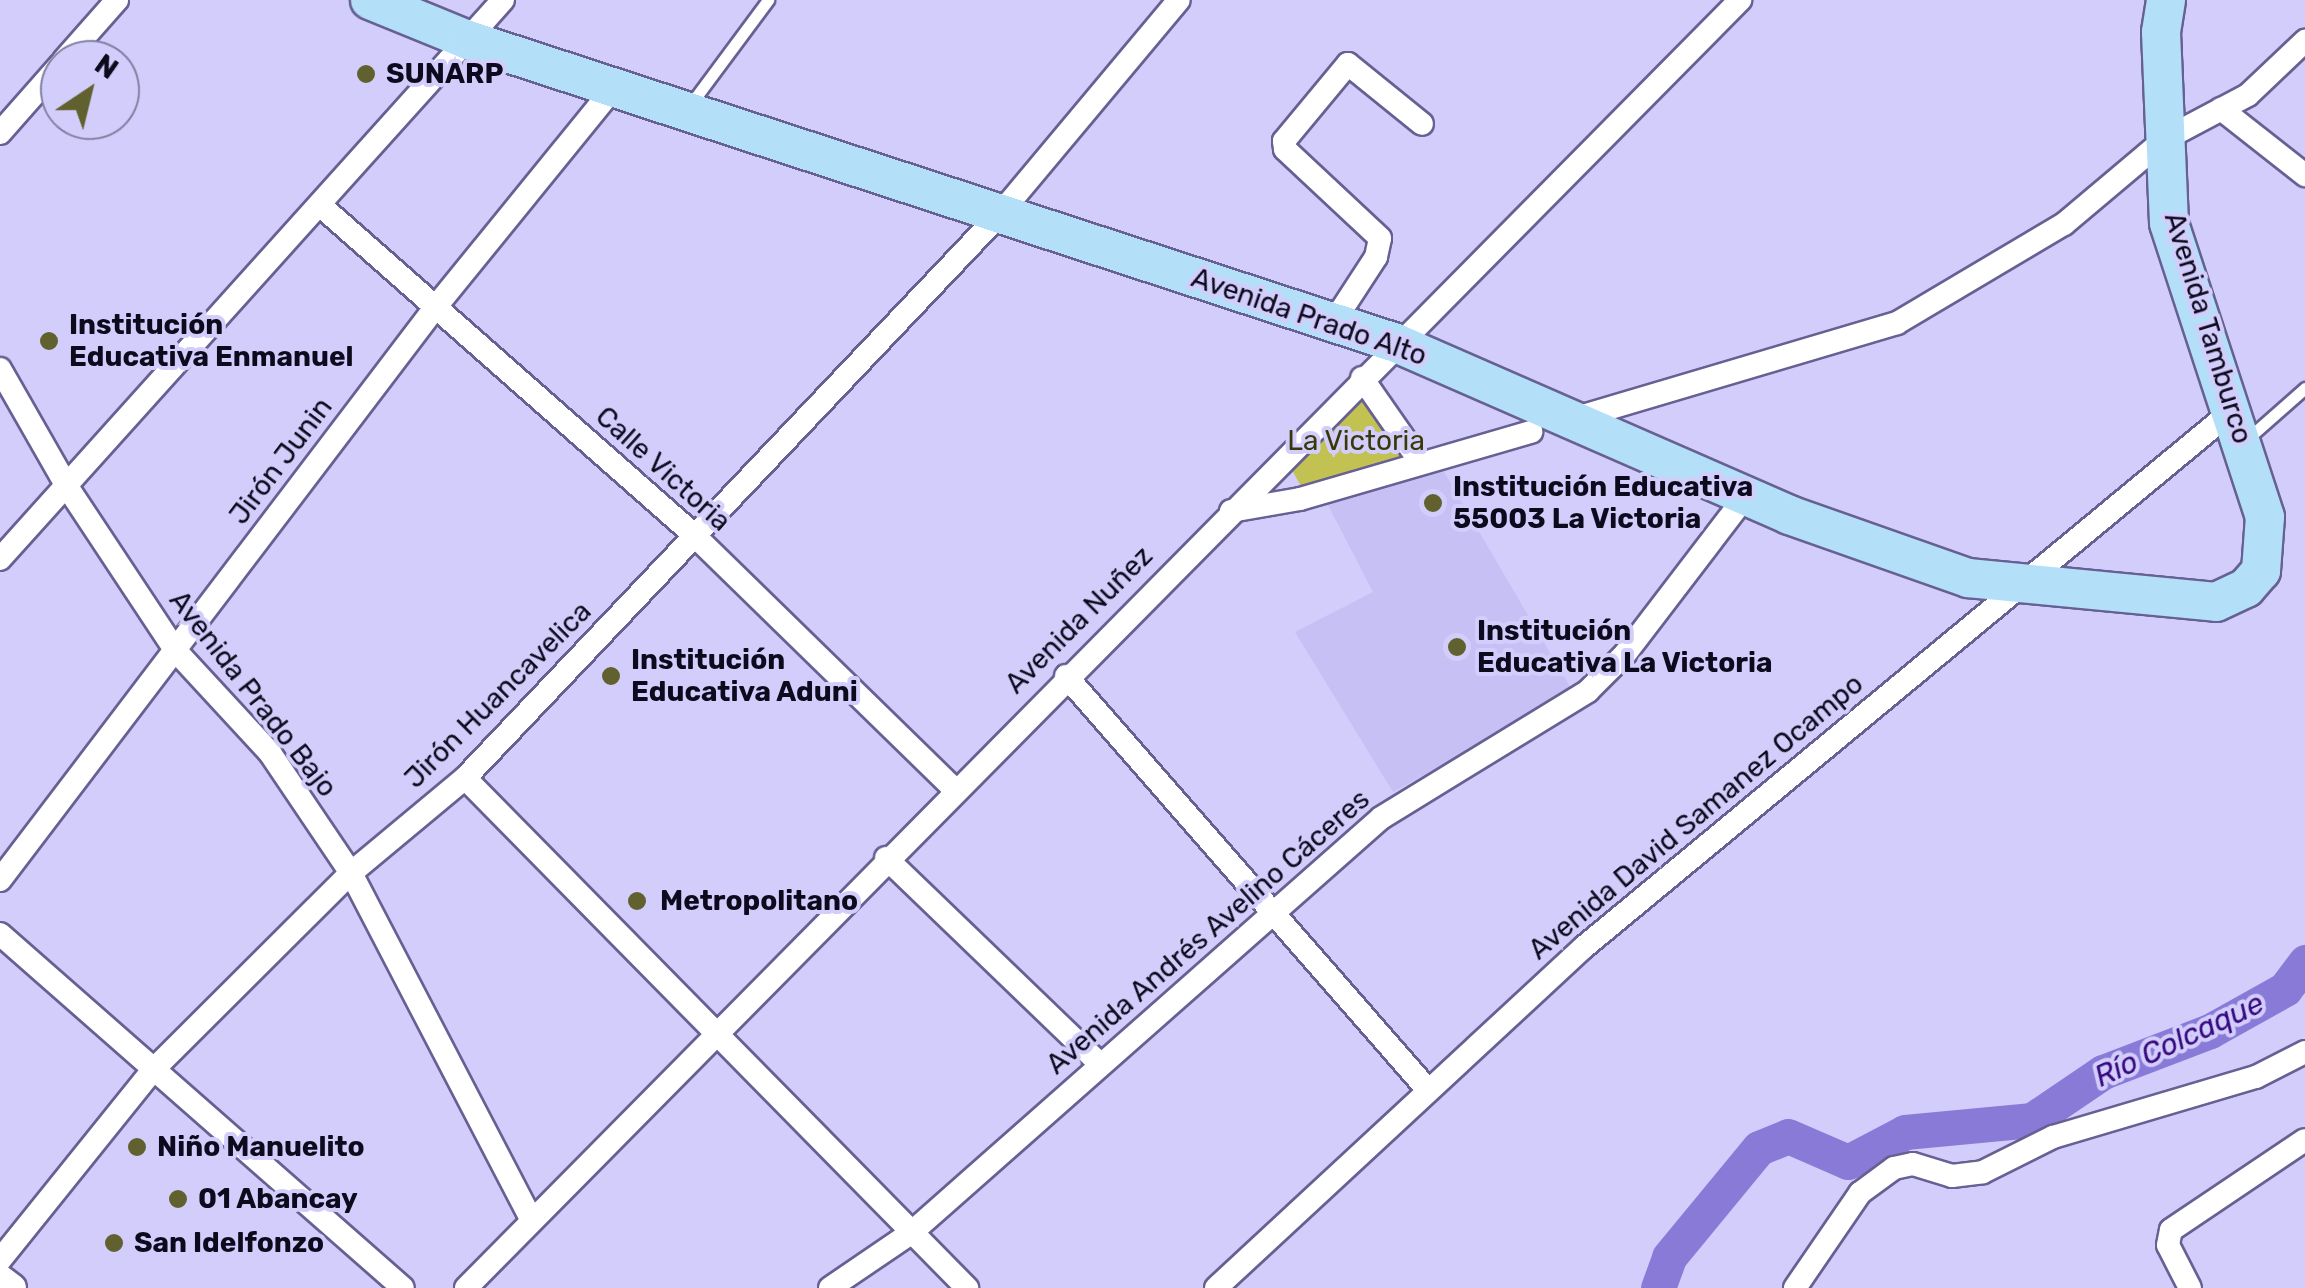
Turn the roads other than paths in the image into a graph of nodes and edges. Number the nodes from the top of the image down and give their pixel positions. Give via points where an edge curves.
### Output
1 (117, 0) edge
2 (370, 0) edge
3 (503, 0) edge
4 (768, 0) edge
5 (1179, 0) edge
6 (1740, 0) edge
7 (2166, 0) edge
8 (82, 40) edge
9 (468, 40) junction
10 (2305, 41) edge
11 (617, 84) junction
12 (40, 87) edge
13 (688, 108) junction
14 (2221, 109) junction
15 (1422, 124) dead end
16 (0, 133) edge
17 (2166, 139) junction
18 (2305, 175) edge
19 (321, 206) junction
20 (1000, 215) junction
21 (434, 309) junction
22 (1333, 323) junction
23 (1396, 343) junction
24 (0, 369) edge
25 (1362, 378) junction
26 (2305, 388) edge
27 (1573, 419) junction
28 (2237, 427) junction
29 (1531, 432) dead end
30 (1421, 463) junction
31 (68, 488) junction
32 (1746, 496) junction
33 (1231, 510) junction
34 (694, 536) junction
35 (0, 559) edge
36 (2029, 580) junction
37 (2246, 588) joint
38 (176, 651) junction
39 (1066, 676) junction
40 (465, 778) junction
41 (954, 788) junction
42 (886, 858) junction
43 (351, 874) junction
44 (0, 880) edge
45 (1278, 910) junction
46 (0, 934) edge
47 (716, 1035) junction
48 (2305, 1052) edge
49 (1100, 1064) junction
50 (153, 1070) junction
51 (1428, 1090) junction
52 (2305, 1140) edge
53 (532, 1222) junction
54 (911, 1233) junction
55 (0, 1260) edge
56 (0, 1279) edge
57 (12, 1288) edge
58 (404, 1288) edge
59 (466, 1288) edge
60 (830, 1288) edge
61 (967, 1288) edge
62 (1216, 1288) edge
63 (1794, 1288) edge
64 (2190, 1288) edge

1 - 8 street
2 - 9 highway, Avenida Prado Alto
3 - 9 street
4 - 13 lane
5 - 20 street, Jirón Huancavelica
6 - 23 street, Avenida Nuñez
7 - 17 highway, Avenida Tamburco
9 - 11 highway, Avenida Prado Alto
9 - 19 street
10 - 14 street via 2248,96
11 - 13 highway, Avenida Prado Alto
11 - 21 street, Jirón Junin
12 - 16 street
13 - 20 highway, Avenida Prado Alto
14 - 17 street
14 - 18 street
15 - 22 street via 1348,64 1284,140 1284,149 1380,238 1376,257
17 - 27 street via 2064,224 1898,323
17 - 28 highway, Avenida Tamburco via 2169,223
19 - 21 street, Calle Victoria
19 - 31 street
20 - 22 highway, Avenida Prado Alto
20 - 34 street, Jirón Huancavelica
21 - 34 street, Calle Victoria
21 - 38 street, Jirón Junin
22 - 23 highway, Avenida Prado Alto
23 - 25 street, Avenida Nuñez
23 - 27 highway, Avenida Prado Alto
24 - 31 street, Avenida Prado Bajo
25 - 30 street
25 - 33 street, Avenida Nuñez
26 - 28 lane
27 - 32 highway, Avenida Prado Alto
28 - 36 street, Avenida David Samanez Ocampo
28 - 37 highway, Avenida Tamburco via 2266,517 2261,571
29 - 30 street
30 - 33 street via 1300,500
31 - 35 street
31 - 38 street, Avenida Prado Bajo
32 - 36 highway, Avenida Prado Alto via 1968,578
32 - 45 street, Avenida Andrés Avelino Cáceres via 1626,654 1588,691 1381,818
33 - 39 street, Avenida Nuñez
34 - 40 street, Jirón Huancavelica
34 - 41 street, Calle Victoria
36 - 37 highway, Avenida Prado Alto via 2216,602
36 - 51 street, Avenida David Samanez Ocampo via 1600,934
38 - 43 street, Avenida Prado Bajo via 270,753
38 - 44 street, Jirón Junin
39 - 41 street, Avenida Nuñez
39 - 45 street
40 - 43 street, Jirón Huancavelica
40 - 47 street
41 - 42 street, Avenida Nuñez
42 - 47 street, Avenida Nuñez
42 - 49 street
43 - 50 street, Jirón Huancavelica
43 - 53 street, Avenida Prado Bajo
45 - 49 street, Avenida Andrés Avelino Cáceres
45 - 51 street
46 - 50 street
47 - 53 street, Avenida Nuñez
47 - 54 street
48 - 63 street via 2256,1077 2053,1137 1983,1172 1952,1176 1912,1164 1894,1168 1860,1193
49 - 54 street, Avenida Andrés Avelino Cáceres
50 - 55 street, Jirón Huancavelica
50 - 58 street
51 - 62 street, Avenida David Samanez Ocampo
52 - 64 street via 2171,1230 2168,1245
53 - 59 street, Avenida Nuñez
54 - 60 street, Avenida Andrés Avelino Cáceres
54 - 61 street
56 - 57 street

